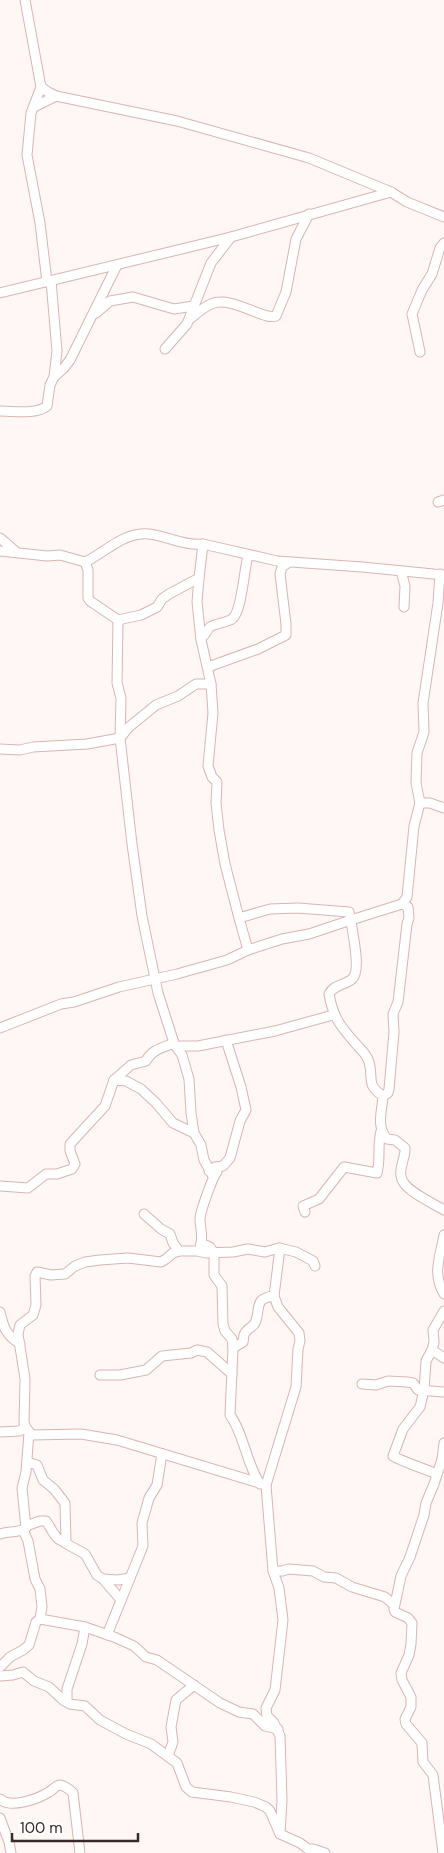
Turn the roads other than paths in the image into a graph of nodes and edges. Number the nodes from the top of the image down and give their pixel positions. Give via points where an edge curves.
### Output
1 (25, 0) edge
2 (41, 87) junction
3 (56, 96) junction
4 (34, 107) junction
5 (391, 192) junction
6 (309, 214) junction
7 (444, 217) edge
8 (231, 237) junction
9 (444, 243) edge
10 (117, 266) junction
11 (49, 282) junction
12 (0, 293) edge
13 (194, 306) junction
14 (191, 318) junction
15 (88, 323) junction
16 (165, 349) dead end
17 (420, 352) dead end
18 (54, 377) junction
19 (0, 412) edge
20 (0, 538) edge
21 (203, 544) junction
22 (0, 551) edge
23 (16, 552) junction
24 (248, 556) junction
25 (85, 562) junction
26 (288, 562) junction
27 (401, 571) junction
28 (442, 575) edge
29 (199, 578) junction
30 (404, 607) dead end
31 (118, 620) junction
32 (200, 638) junction
33 (208, 666) junction
34 (208, 681) junction
35 (120, 738) junction
36 (0, 749) edge
37 (420, 804) junction
38 (444, 808) edge
39 (406, 902) junction
40 (239, 918) junction
41 (352, 920) junction
42 (248, 950) junction
43 (155, 978) junction
44 (333, 1015) junction
45 (0, 1028) edge
46 (226, 1040) junction
47 (175, 1045) junction
48 (114, 1080) junction
49 (383, 1096) junction
50 (381, 1131) junction
51 (194, 1134) junction
52 (211, 1173) junction
53 (0, 1186) edge
54 (444, 1210) edge
55 (305, 1212) dead end
56 (144, 1214) dead end
57 (444, 1235) edge
58 (199, 1247) junction
59 (179, 1251) junction
60 (214, 1252) junction
61 (277, 1252) junction
62 (315, 1266) dead end
63 (444, 1294) edge
64 (274, 1296) junction
65 (444, 1311) edge
66 (0, 1312) edge
67 (20, 1344) junction
68 (233, 1348) junction
69 (432, 1350) junction
70 (444, 1358) edge
71 (232, 1374) junction
72 (100, 1375) dead end
73 (362, 1384) dead end
74 (424, 1390) junction
75 (444, 1392) edge
76 (28, 1430) junction
77 (0, 1432) edge
78 (444, 1443) edge
79 (162, 1454) junction
80 (27, 1462) junction
81 (437, 1474) junction
82 (263, 1485) junction
83 (66, 1513) junction
84 (46, 1521) junction
85 (25, 1528) junction
86 (0, 1534) edge
87 (65, 1543) junction
88 (273, 1571) junction
89 (283, 1572) junction
90 (130, 1578) junction
91 (103, 1579) junction
92 (279, 1588) junction
93 (121, 1600) junction
94 (394, 1605) junction
95 (40, 1619) junction
96 (85, 1627) junction
97 (107, 1636) junction
98 (0, 1667) edge
99 (0, 1676) edge
100 (194, 1685) junction
101 (67, 1702) junction
102 (278, 1730) junction
103 (168, 1756) junction
104 (1, 1802) edge
105 (0, 1818) edge
106 (280, 1834) junction
107 (308, 1851) edge
108 (11, 1853) edge
109 (80, 1853) edge
110 (325, 1853) edge
111 (443, 1853) edge

1 - 2 street
2 - 3 street
2 - 4 street
3 - 4 street
3 - 5 street via 161,117 263,144 309,158
4 - 11 street via 27,155
5 - 6 street
5 - 7 street
6 - 8 street
6 - 14 street via 296,239 286,292 276,316 269,317 225,303 210,304
8 - 10 street
8 - 13 street via 211,263
9 - 17 street via 412,314
10 - 11 street
10 - 15 street
11 - 12 street
11 - 18 street via 57,351
13 - 14 street
13 - 15 street via 174,308 133,297 117,299 99,310
14 - 16 street
15 - 18 street via 70,360
18 - 19 street via 47,406 42,410
20 - 23 street
21 - 24 street
21 - 25 street via 193,545 139,534 117,541
21 - 29 street
22 - 23 street
23 - 25 street via 60,555
24 - 26 street
24 - 32 street via 233,619 211,626
25 - 31 street via 88,598
26 - 27 street
26 - 33 street via 280,574 286,635 258,650
27 - 28 street
27 - 30 street via 405,586
28 - 37 street via 423,703 424,732 417,753 416,783
29 - 31 street via 168,594 158,607
29 - 32 street
31 - 35 street
32 - 33 street
33 - 34 street
34 - 35 street via 156,705 129,726
34 - 40 street via 213,713 208,766 217,782 220,838
35 - 36 street via 87,744
35 - 43 street via 139,899
37 - 38 street via 430,803
37 - 39 street via 414,826
39 - 41 street
39 - 49 street via 409,918 398,1002 393,1014 389,1089
40 - 41 street via 270,910 298,908 349,912
40 - 42 street
41 - 42 street
41 - 44 street via 358,970 352,980 330,991
42 - 43 street via 226,960
43 - 45 street via 61,1004
43 - 47 street
44 - 46 street
44 - 49 street via 364,1052 370,1063 371,1082
46 - 47 street via 198,1046
46 - 52 street via 246,1110 230,1158
47 - 48 street via 151,1052 146,1060 132,1065
47 - 51 street via 189,1080
48 - 51 street via 126,1081 141,1089 173,1123
48 - 53 street via 105,1106 70,1144 75,1164 72,1169 46,1174 28,1188
49 - 50 street
50 - 54 street via 387,1139 405,1148 400,1176 404,1184
50 - 55 street via 378,1173 344,1167 319,1199 304,1206
51 - 52 street
52 - 58 street via 212,1184 202,1206
56 - 59 street via 170,1234
57 - 63 street via 437,1277 438,1286
58 - 59 street
58 - 60 street via 210,1247
59 - 67 street via 160,1262 114,1258 85,1262 65,1274 37,1272 34,1315 20,1325
60 - 61 street via 248,1248
60 - 68 street via 214,1276 222,1286 223,1324
61 - 62 street via 296,1252 313,1261
61 - 64 street
64 - 68 street via 261,1300 254,1325 244,1334 243,1342
64 - 82 street via 278,1307 299,1333 300,1341 296,1387
65 - 69 street via 433,1330
66 - 67 street via 9,1337
67 - 76 street via 25,1379 24,1423
68 - 71 street
69 - 70 street
69 - 74 street via 426,1360
71 - 72 street via 207,1352 197,1350 162,1356 146,1370 120,1376
71 - 82 street via 230,1415 236,1423 248,1461
73 - 74 street via 407,1382 418,1390
74 - 75 street
74 - 81 street via 420,1407 403,1429 393,1456 396,1460 410,1462
76 - 77 street
76 - 79 street via 36,1435 117,1440
76 - 80 street
78 - 81 street
79 - 82 street
79 - 90 street via 157,1485 149,1498 142,1523 143,1546
80 - 83 street via 37,1465 43,1480 62,1498
80 - 85 street via 22,1488
81 - 94 street
82 - 88 street
83 - 84 street via 56,1521
83 - 87 street
84 - 85 street via 33,1522
84 - 87 street via 56,1538
85 - 86 street
85 - 95 street via 34,1579 40,1590
87 - 91 street via 85,1554 96,1575
88 - 89 street
88 - 92 street
89 - 92 street
89 - 94 street via 288,1569 313,1571 385,1597
90 - 91 street
90 - 93 street
91 - 93 street
92 - 102 street via 283,1620 280,1655 275,1690 266,1708 267,1716
93 - 97 street
94 - 111 street via 395,1612 412,1623 409,1655 401,1673 411,1697 411,1707 405,1719 422,1743 423,1762 432,1775
95 - 96 street
95 - 98 street via 26,1648
96 - 97 street
96 - 101 street via 67,1689
97 - 100 street via 134,1646 146,1657
99 - 101 street via 23,1672
100 - 102 street via 220,1704 252,1714 265,1726
100 - 103 street via 176,1700 171,1726 173,1742
101 - 103 street via 85,1706 100,1720 144,1740
102 - 106 street via 282,1800
103 - 106 street via 178,1763 186,1787 192,1792 262,1805 270,1811
104 - 109 street via 13,1804 34,1799 60,1785 70,1790
105 - 108 street
106 - 107 street via 300,1843
107 - 110 street via 313,1849

